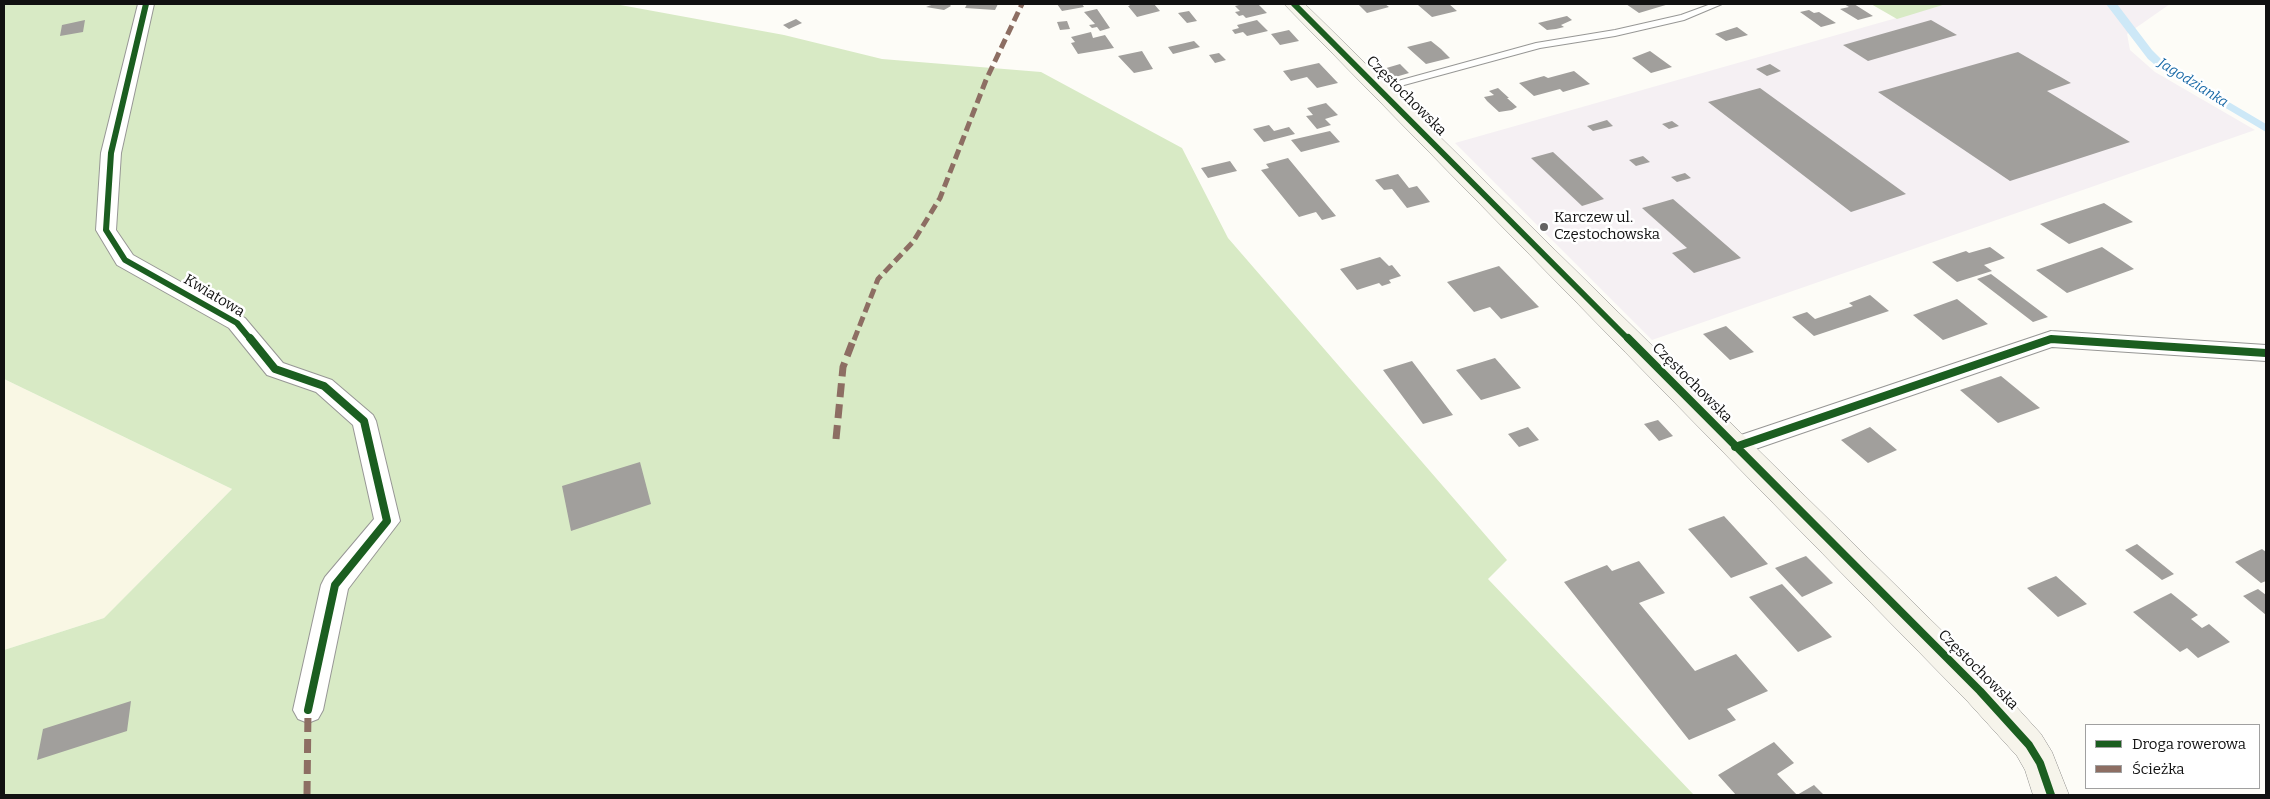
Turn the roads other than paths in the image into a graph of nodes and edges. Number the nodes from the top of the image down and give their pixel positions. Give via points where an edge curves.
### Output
1 (146, 4) edge
2 (1297, 4) edge
3 (1718, 4) edge
4 (1379, 89) junction
5 (2266, 353) edge
6 (1735, 446) junction
7 (308, 710) dead end
8 (2051, 795) edge

1 - 7 street, Kwiatowa via 111,153 106,230 125,260 237,323 275,369 324,386 364,421 381,494 387,521 335,585
2 - 4 main road, Częstochowska
3 - 4 lane via 1684,17 1615,33 1539,45
4 - 6 main road, Częstochowska
5 - 6 street via 2052,339
6 - 8 main road, Częstochowska via 2014,727 2040,763

